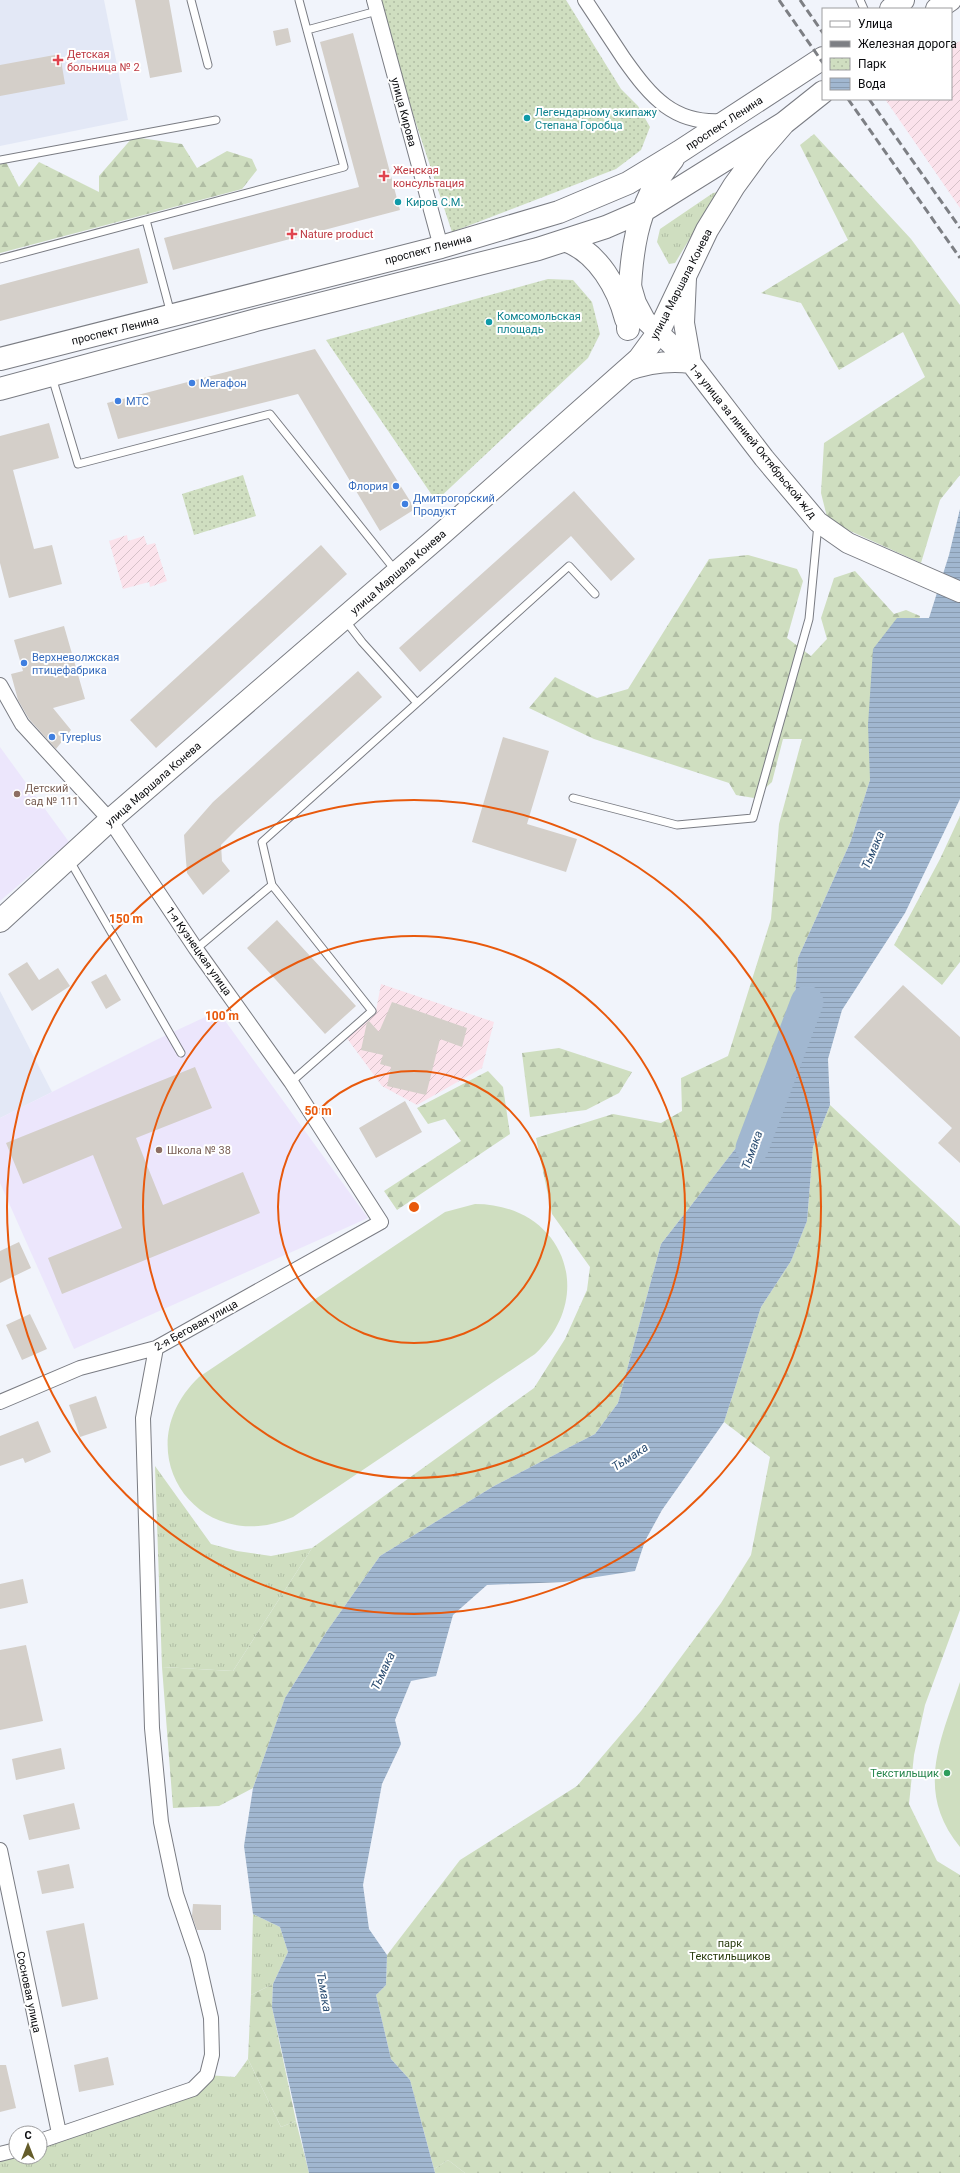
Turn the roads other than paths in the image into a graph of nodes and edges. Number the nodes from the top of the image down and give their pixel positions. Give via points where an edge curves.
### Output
1 (191, 0) edge
2 (299, 0) edge
3 (585, 0) edge
4 (903, 0) edge
5 (950, 0) edge
6 (375, 6) edge
7 (892, 8) edge
8 (938, 8) edge
9 (307, 30) junction
10 (822, 59) edge
11 (208, 65) dead end
12 (822, 93) edge
13 (216, 120) dead end
14 (727, 121) junction
15 (784, 123) junction
16 (679, 152) junction
17 (0, 160) edge
18 (643, 211) junction
19 (146, 220) junction
20 (567, 241) junction
21 (441, 247) junction
22 (0, 259) edge
23 (594, 260) junction
24 (688, 270) junction
25 (631, 275) junction
26 (172, 315) junction
27 (628, 329) junction
28 (658, 333) junction
29 (0, 359) edge
30 (691, 363) junction
31 (626, 371) junction
32 (51, 375) junction
33 (0, 388) edge
34 (818, 522) junction
35 (397, 572) junction
36 (960, 592) edge
37 (595, 594) dead end
38 (344, 618) junction
39 (0, 687) edge
40 (417, 703) junction
41 (573, 798) dead end
42 (110, 820) junction
43 (68, 859) junction
44 (272, 885) junction
45 (0, 921) edge
46 (196, 949) junction
47 (181, 1053) dead end
48 (291, 1082) junction
49 (381, 1222) joint
50 (156, 1348) junction
51 (0, 1402) edge
52 (0, 1850) edge
53 (58, 2133) junction
54 (48, 2137) edge

1 - 11 lane
2 - 9 lane
3 - 14 street via 644,87 658,101 674,112 692,118 709,122
4 - 7 main road
5 - 8 main road
6 - 9 lane
6 - 21 street, улица Кирова
9 - 19 lane via 344,167
10 - 14 main road, проспект Ленина
12 - 15 main road
13 - 17 lane
14 - 16 main road, проспект Ленина
15 - 18 main road
15 - 24 main road, улица Маршала Конева via 734,186 707,230
16 - 18 main road via 658,179
16 - 21 main road, проспект Ленина via 628,182 576,206
18 - 20 main road
18 - 25 main road via 634,243
19 - 22 lane
19 - 26 lane
20 - 23 main road via 582,248
20 - 32 main road
21 - 26 main road, проспект Ленина
23 - 25 main road
23 - 27 main road via 616,292
24 - 28 main road, улица Маршала Конева
24 - 30 main road via 683,318
25 - 27 main road
25 - 28 main road, 1-я улица за линией Октябрьской ж/д via 633,294 640,312
26 - 29 main road, проспект Ленина
27 - 31 main road via 630,350
28 - 30 main road, 1-я улица за линией Октябрьской ж/д
28 - 31 main road, улица Маршала Конева via 639,359
30 - 31 main road via 653,363
30 - 34 main road, 1-я улица за линией Октябрьской ж/д via 764,458
31 - 35 main road, улица Маршала Конева
32 - 33 main road
32 - 35 lane via 78,464 270,414
34 - 36 main road, 1-я улица за линией Октябрьской ж/д via 848,543
34 - 41 lane via 809,619 753,818 677,825
35 - 38 main road, улица Маршала Конева
37 - 40 lane via 569,566
38 - 40 lane
38 - 42 main road, улица Маршала Конева
39 - 42 street, 1-я Кузнецкая улица via 22,724
40 - 44 lane via 262,842
42 - 43 main road, улица Маршала Конева
42 - 46 street, 1-я Кузнецкая улица
43 - 45 main road, улица Маршала Конева
43 - 47 lane
44 - 46 lane
44 - 48 lane via 372,1011
46 - 48 street, 1-я Кузнецкая улица
48 - 49 street, 1-я Кузнецкая улица
49 - 50 street, 2-я Беговая улица
50 - 51 street, 2-я Беговая улица via 80,1368
50 - 53 street via 143,1418 152,1728 161,1822 176,1894 197,1956 211,2018 212,2055 206,2075 193,2089
52 - 53 street, Сосновая улица
53 - 54 street

